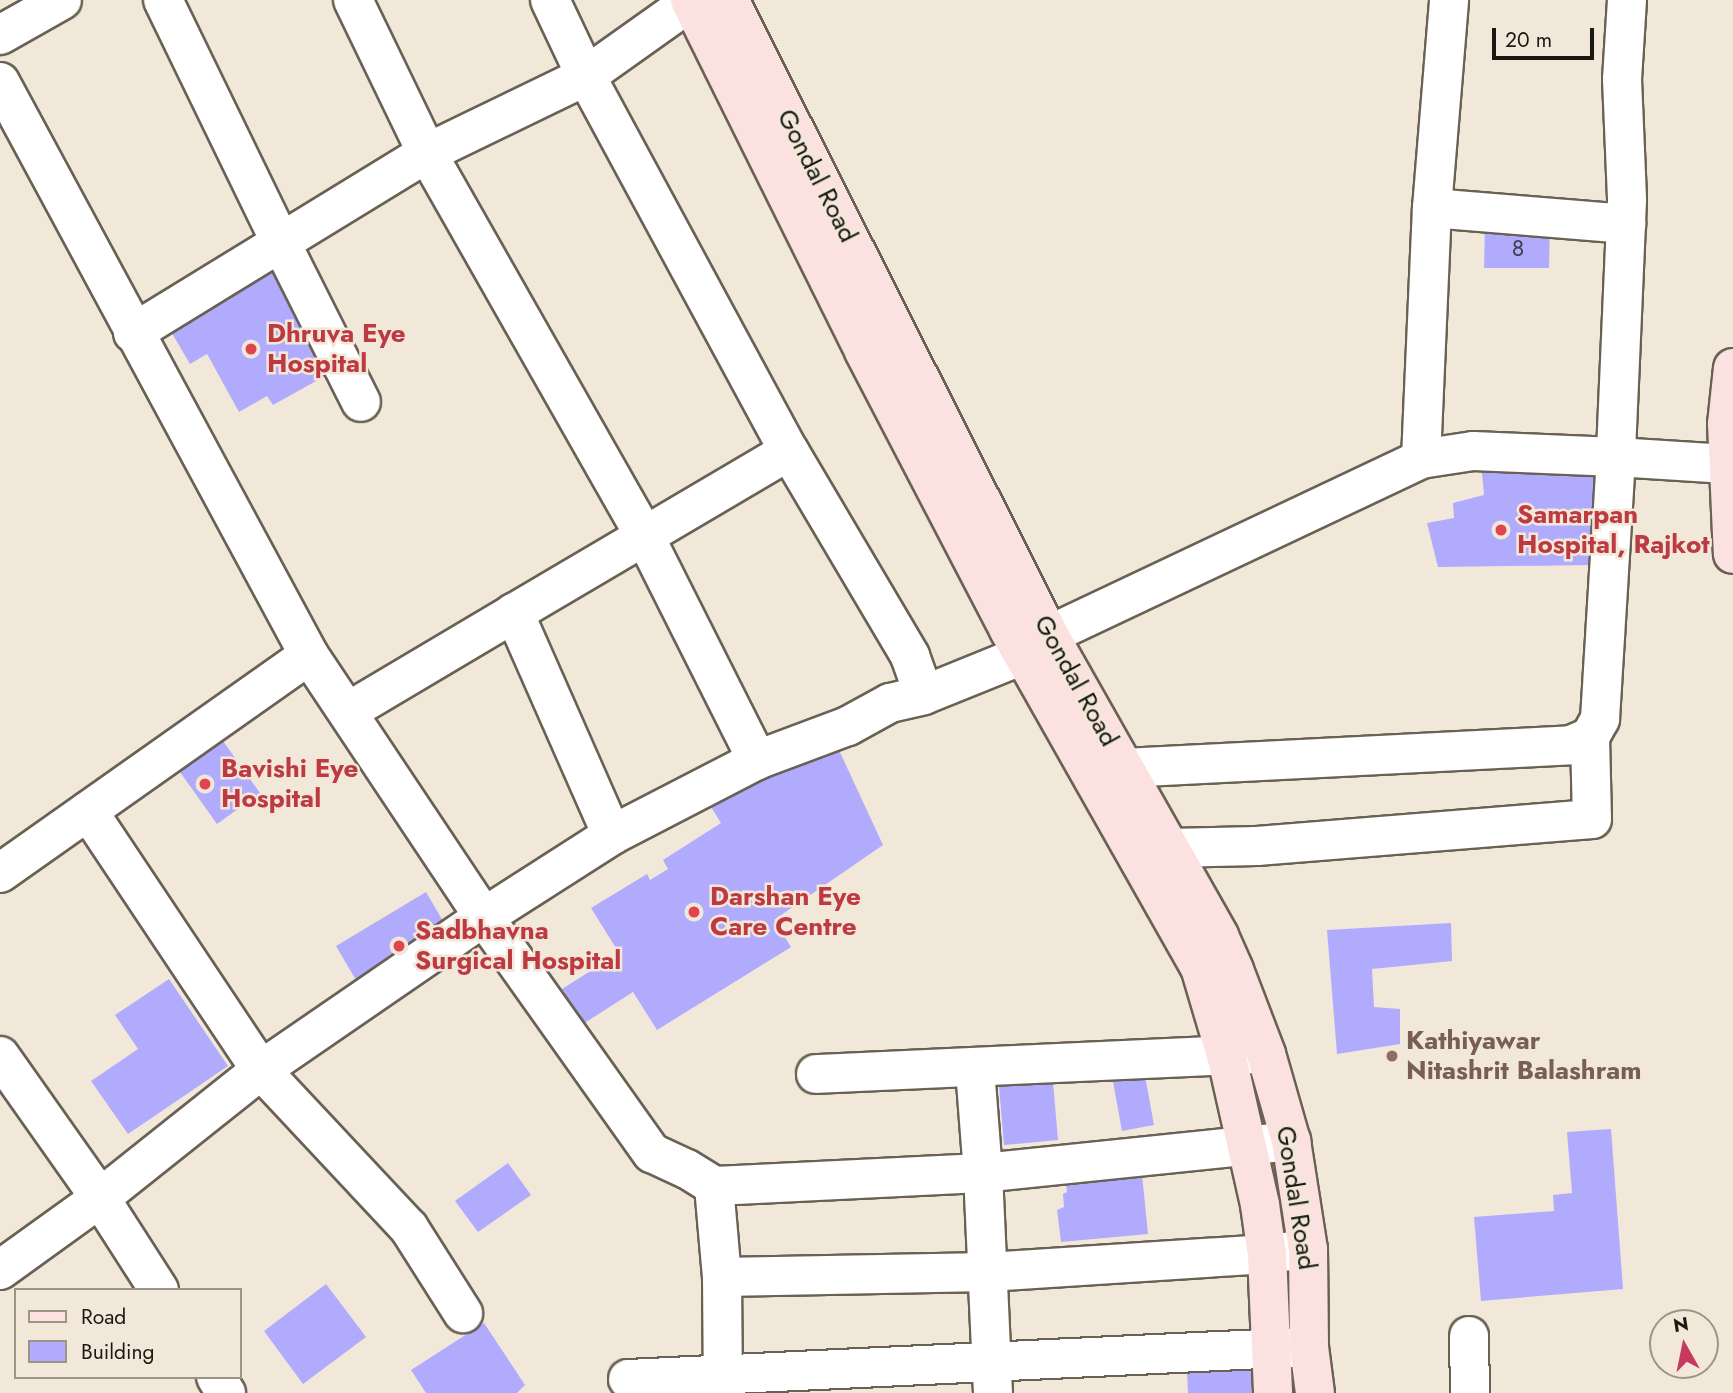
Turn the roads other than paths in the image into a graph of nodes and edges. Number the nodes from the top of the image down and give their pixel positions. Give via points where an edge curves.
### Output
1 (62, 0) edge
2 (163, 0) edge
3 (353, 0) edge
4 (550, 0) edge
5 (691, 0) edge
6 (729, 0) edge
7 (1449, 0) edge
8 (1627, 0) edge
9 (0, 35) edge
10 (586, 76) junction
11 (0, 82) edge
12 (427, 153) junction
13 (1432, 208) junction
14 (1626, 223) junction
15 (279, 242) junction
16 (133, 333) junction
17 (1733, 368) edge
18 (362, 402) dead end
19 (1730, 425) edge
20 (789, 451) junction
21 (1616, 457) junction
22 (1421, 459) junction
23 (1727, 464) junction
24 (644, 535) junction
25 (1733, 554) edge
26 (514, 613) junction
27 (1036, 645) junction
28 (309, 655) junction
29 (924, 695) junction
30 (349, 711) junction
31 (1590, 737) junction
32 (757, 761) junction
33 (1124, 768) junction
34 (88, 811) junction
35 (612, 835) junction
36 (1169, 848) junction
37 (0, 873) edge
38 (484, 917) junction
39 (1266, 1054) junction
40 (0, 1056) edge
41 (1227, 1058) junction
42 (975, 1069) junction
43 (261, 1070) junction
44 (816, 1074) dead end
45 (1291, 1141) junction
46 (1248, 1147) junction
47 (983, 1173) junction
48 (714, 1186) junction
49 (100, 1198) junction
50 (1308, 1249) junction
51 (1267, 1254) junction
52 (0, 1270) edge
53 (988, 1272) junction
54 (722, 1277) junction
55 (158, 1288) edge
56 (463, 1313) dead end
57 (1469, 1336) dead end
58 (1309, 1347) junction
59 (1270, 1350) junction
60 (993, 1378) edge
61 (628, 1379) dead end
62 (722, 1385) edge
63 (1273, 1393) edge
64 (1315, 1393) edge
65 (1470, 1393) edge

1 - 9 street
2 - 15 street
3 - 12 street
4 - 10 street
5 - 10 street
5 - 27 main road, Gondal Road via 864,351
6 - 27 main road, Gondal Road
7 - 13 street
8 - 14 street via 1622,79
10 - 12 street
10 - 20 street
11 - 16 street
12 - 15 street
12 - 24 street
13 - 14 street
13 - 22 street
14 - 21 street
15 - 16 street
15 - 18 street
16 - 28 street via 276,587
17 - 19 main road
19 - 23 main road
20 - 24 street
20 - 29 street via 910,656
21 - 22 street via 1474,451
21 - 23 street
21 - 31 street via 1600,719
22 - 27 street
23 - 25 main road
24 - 26 street
24 - 32 street
26 - 30 street
26 - 35 street
27 - 29 street
27 - 33 main road, Gondal Road
27 - 41 main road, Gondal Road via 1141,867 1200,967
28 - 30 street
28 - 34 street
29 - 32 street via 890,703 848,726
30 - 38 street
31 - 33 street via 1571,745
31 - 36 street via 1592,819 1257,846
32 - 35 street
33 - 36 main road, Gondal Road
34 - 37 street
34 - 43 street
35 - 38 street
36 - 39 main road, Gondal Road via 1219,936
38 - 43 street
38 - 48 street via 652,1153
39 - 41 street
39 - 45 main road, Gondal Road
40 - 49 street
41 - 42 street
41 - 46 main road, Gondal Road
42 - 44 street
42 - 47 street
43 - 49 street
43 - 56 street via 409,1228
45 - 46 street
45 - 50 main road, Gondal Road
46 - 47 street
46 - 51 main road, Gondal Road
47 - 48 street
47 - 53 street
48 - 54 street
49 - 52 street
49 - 55 street
50 - 51 street
50 - 58 main road, Gondal Road
51 - 53 street
51 - 59 main road, Gondal Road
53 - 54 street
53 - 60 street
54 - 62 street
57 - 65 street
58 - 59 street
58 - 64 main road, Gondal Road
59 - 60 street
59 - 63 main road, Gondal Road
60 - 62 street
61 - 62 street

